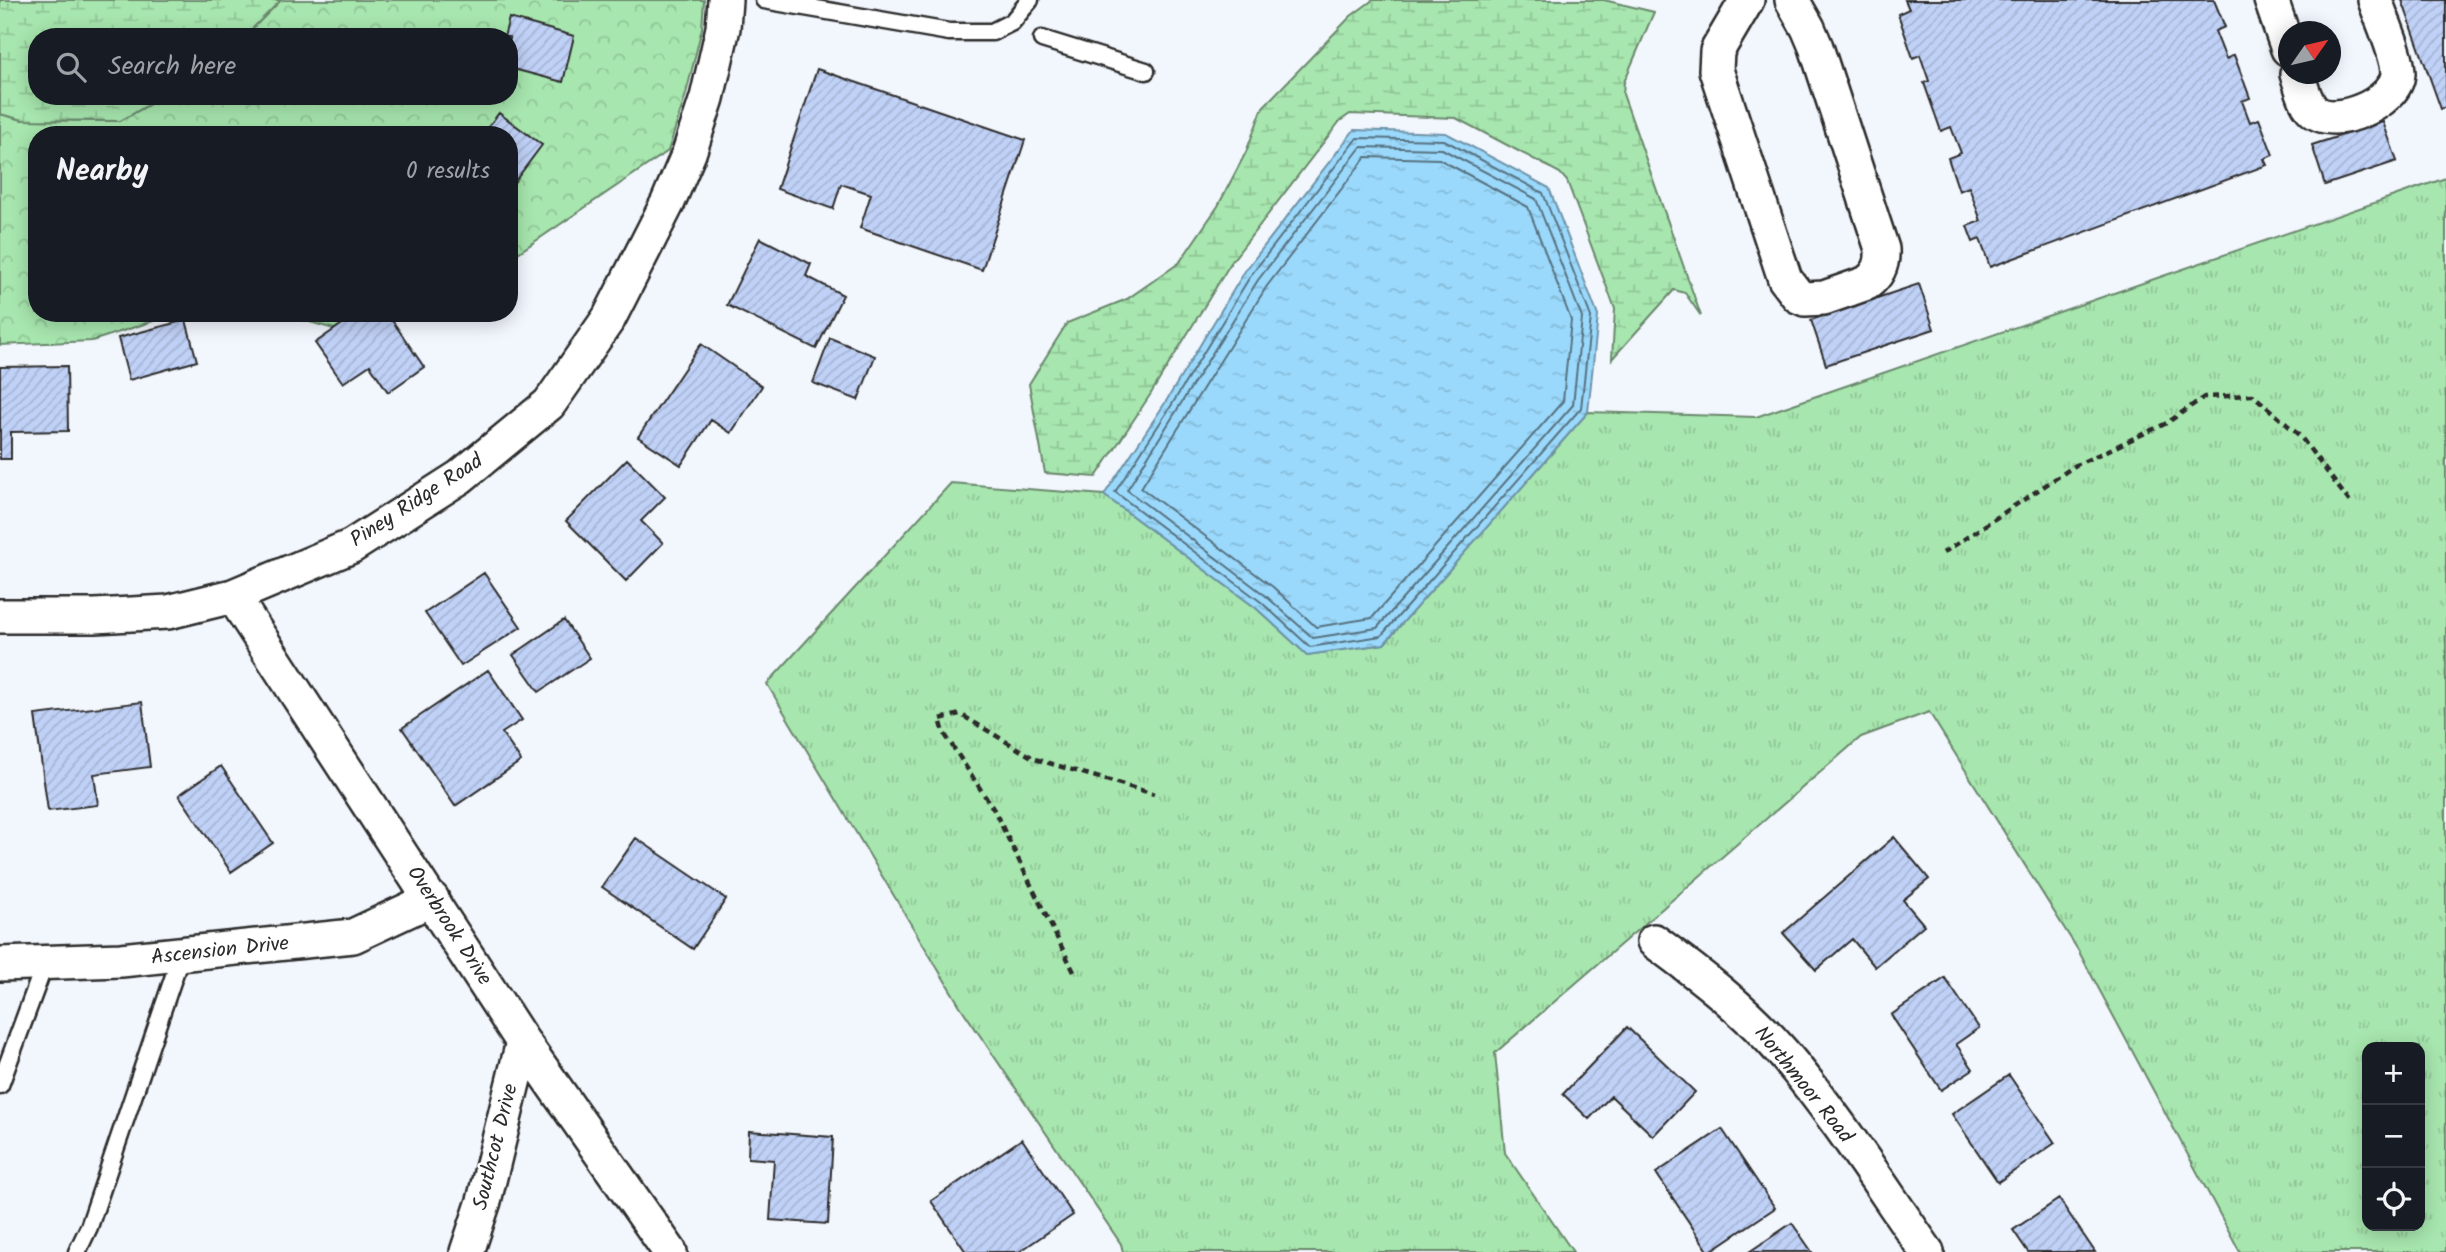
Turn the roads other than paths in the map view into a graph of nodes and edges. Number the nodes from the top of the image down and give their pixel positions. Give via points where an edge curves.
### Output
1 (726, 0) edge
2 (764, 0) edge
3 (1030, 0) edge
4 (1747, 0) edge
5 (1792, 0) edge
6 (2271, 0) edge
7 (2375, 0) edge
8 (803, 3) edge
9 (2278, 21) edge
10 (1042, 38) dead end
11 (1146, 71) dead end
12 (2301, 84) edge
13 (233, 596) junction
14 (0, 616) edge
15 (432, 899) junction
16 (1654, 942) dead end
17 (181, 955) junction
18 (45, 963) junction
19 (0, 964) edge
20 (523, 1042) junction
21 (0, 1085) edge
22 (77, 1252) edge
23 (467, 1252) edge
24 (670, 1252) edge
25 (1927, 1252) edge

1 - 13 street, Piney Ridge Road via 707,98 668,202 609,318 549,404 460,477 352,546
2 - 8 lane
3 - 8 lane via 1012,22 992,32 949,32
4 - 5 street via 1717,51 1716,70 1785,279 1798,296 1818,299 1867,283 1880,269 1882,249 1815,47
6 - 9 street
7 - 12 street via 2398,70 2382,101 2336,117 2323,116 2308,104
10 - 11 lane
13 - 14 street, Piney Ridge Road via 168,612
13 - 15 street, Overbrook Drive
15 - 17 street, Ascension Drive via 353,936
15 - 20 street, Overbrook Drive
16 - 25 street, Northmoor Road via 1720,990 1782,1052
17 - 18 street, Ascension Drive
17 - 22 lane
18 - 19 street, Ascension Drive
18 - 21 lane
20 - 23 street, Southcot Drive
20 - 24 street, Overbrook Drive

